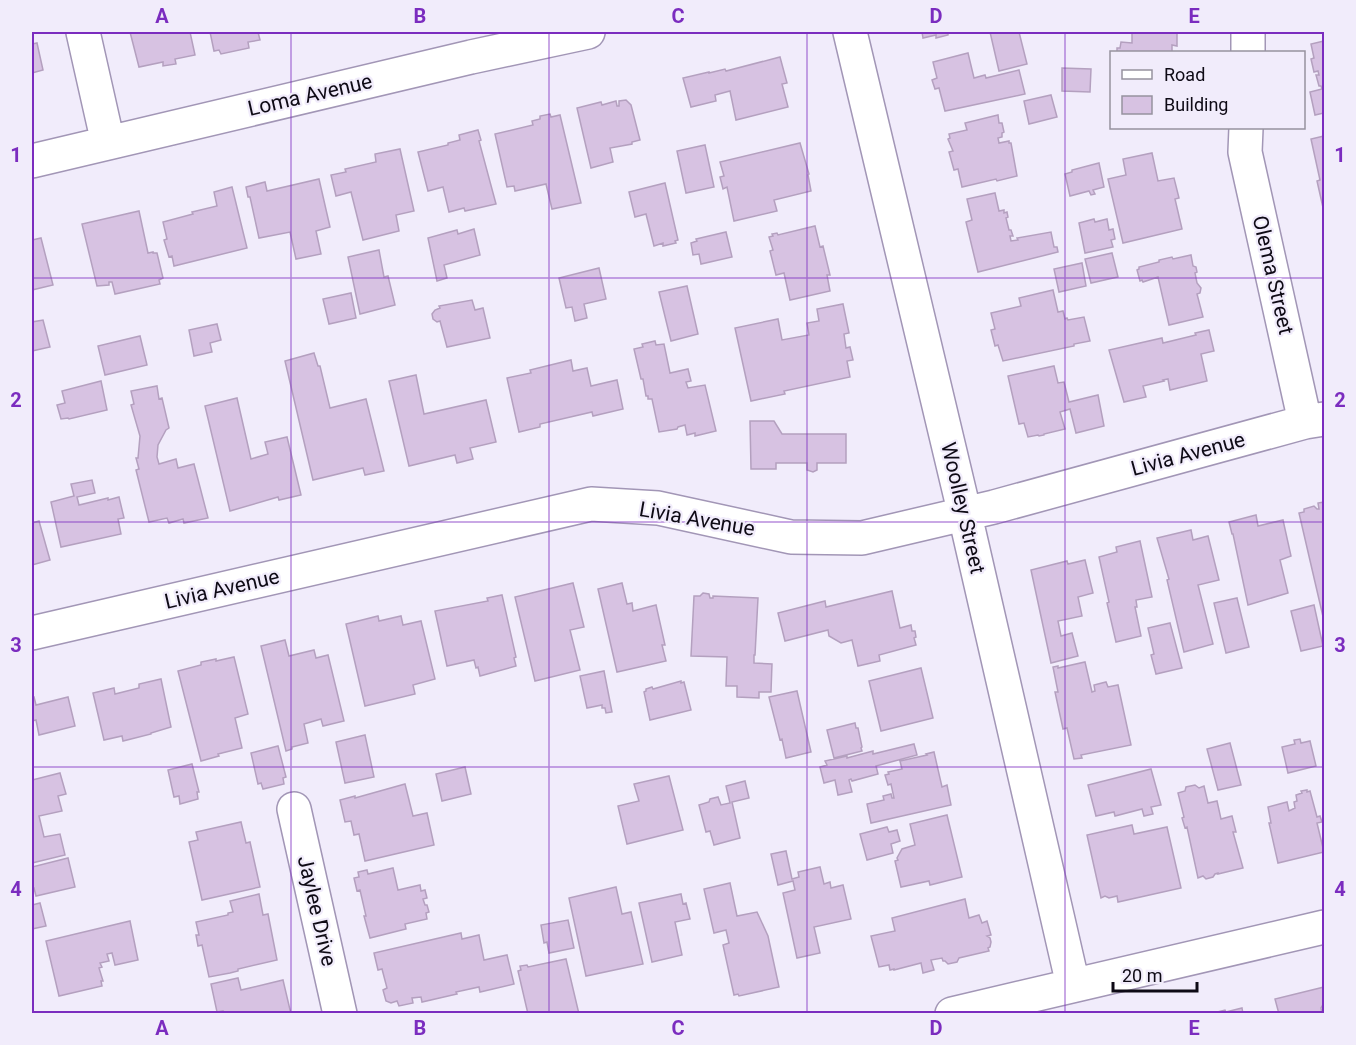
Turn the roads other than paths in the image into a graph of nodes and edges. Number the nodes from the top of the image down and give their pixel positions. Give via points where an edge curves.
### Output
1 (83, 32) edge
2 (588, 32) edge
3 (849, 32) edge
4 (1248, 32) edge
5 (468, 44) edge
6 (1248, 51) edge
7 (1246, 129) edge
8 (108, 143) junction
9 (32, 161) edge
10 (1315, 420) edge
11 (965, 515) junction
12 (32, 633) edge
13 (294, 809) dead end
14 (1324, 927) edge
15 (1073, 985) junction
16 (340, 1014) edge
17 (952, 1014) edge

1 - 8 street
2 - 5 street, Loma Avenue
3 - 11 street, Woolley Street
4 - 6 street
5 - 8 street, Loma Avenue
7 - 10 street, Olema Street via 1245,152
8 - 9 street, Loma Avenue
10 - 11 street, Livia Avenue
11 - 12 street, Livia Avenue via 862,538 791,537 658,508 591,504
11 - 15 street, Woolley Street
13 - 16 street, Jaylee Drive
14 - 15 street
15 - 17 street

